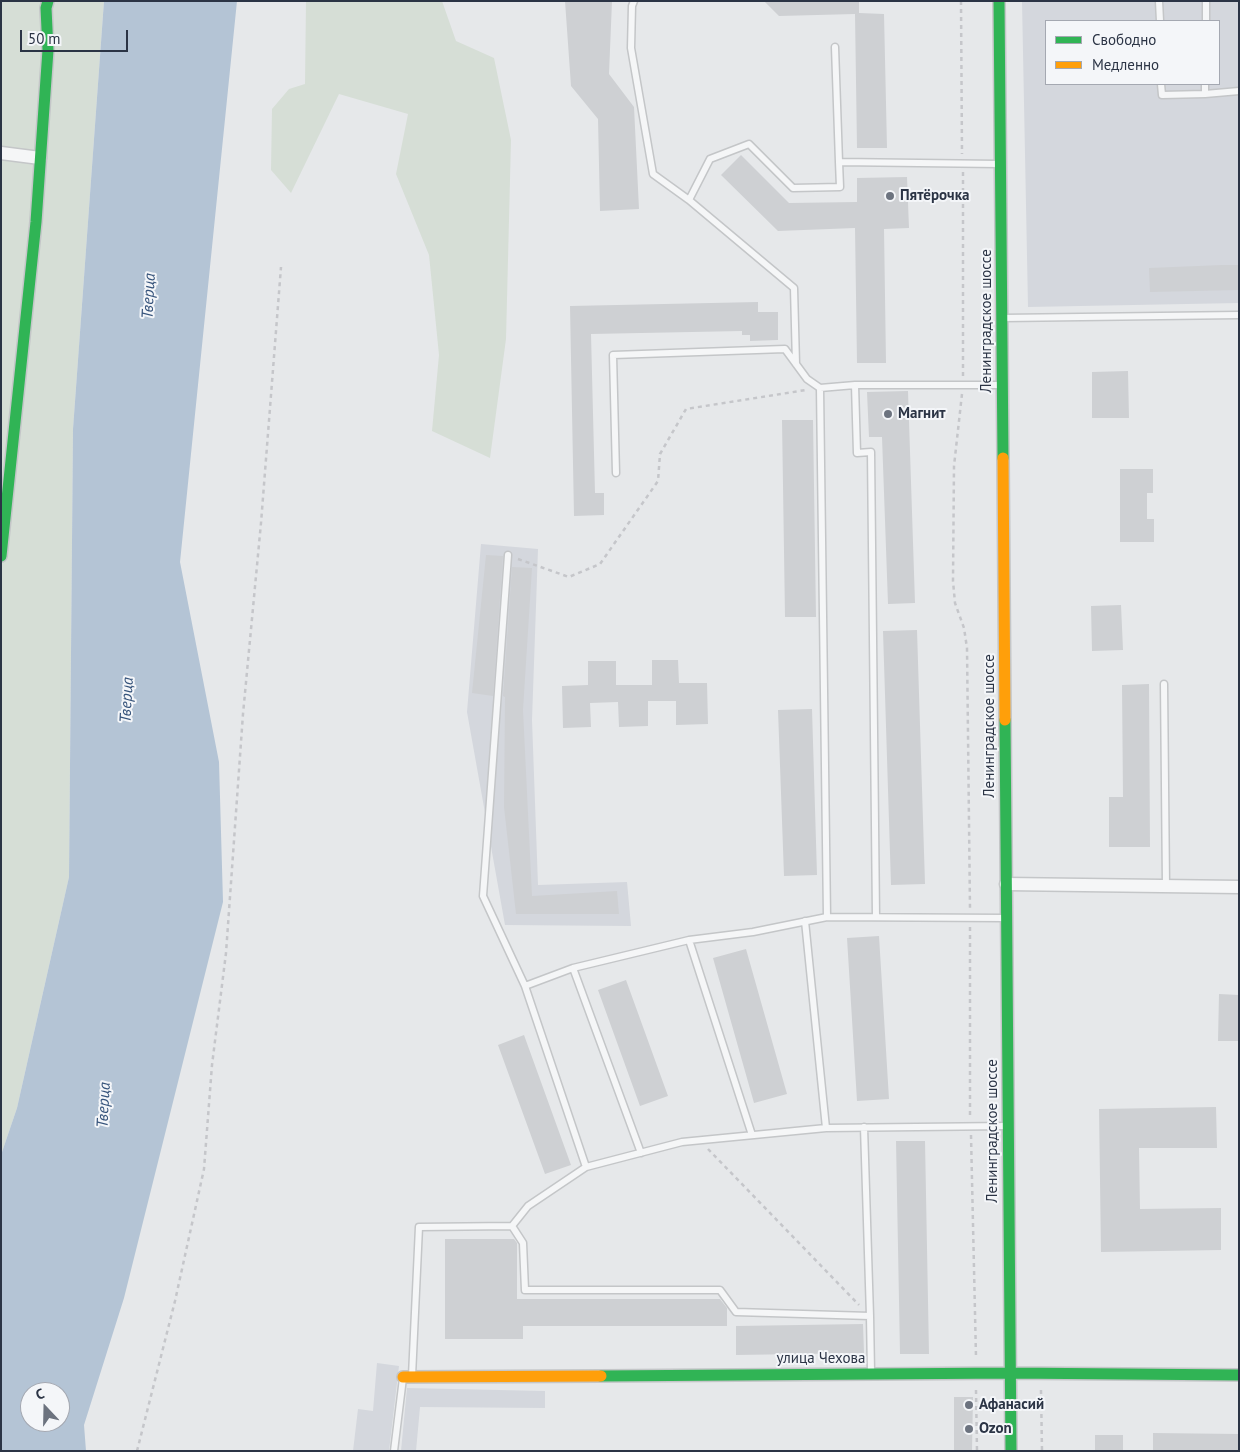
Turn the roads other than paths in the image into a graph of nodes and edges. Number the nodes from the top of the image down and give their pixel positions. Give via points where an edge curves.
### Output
1 (48, 1) edge
2 (634, 1) edge
3 (999, 1) edge
4 (1160, 1) edge
5 (1206, 1) edge
6 (1160, 20) edge
7 (1206, 20) edge
8 (835, 47) dead end
9 (1161, 85) edge
10 (1205, 85) edge
11 (1239, 91) edge
12 (1205, 94) junction
13 (1, 153) edge
14 (40, 158) junction
15 (840, 162) junction
16 (1000, 164) junction
17 (689, 200) junction
18 (1239, 315) edge
19 (1002, 318) junction
20 (796, 364) junction
21 (855, 385) junction
22 (1002, 385) junction
23 (820, 388) junction
24 (616, 474) dead end
25 (3, 527) edge
26 (508, 555) road end
27 (1, 556) edge
28 (1164, 684) dead end
29 (1006, 884) junction
30 (1166, 886) junction
31 (1239, 886) edge
32 (827, 917) junction
33 (876, 917) junction
34 (1006, 918) junction
35 (805, 921) junction
36 (689, 940) junction
37 (573, 968) junction
38 (524, 986) junction
39 (1008, 1126) junction
40 (864, 1127) junction
41 (826, 1128) junction
42 (752, 1135) junction
43 (641, 1153) junction
44 (586, 1167) junction
45 (512, 1226) junction
46 (870, 1316) junction
47 (1010, 1373) junction
48 (871, 1374) junction
49 (1239, 1375) edge
50 (407, 1377) junction
51 (394, 1451) edge
52 (1011, 1451) edge

1 - 14 main road
2 - 17 lane via 631,48 653,174
3 - 16 main road, Ленинградское шоссе
4 - 6 lane
5 - 7 lane
8 - 15 lane
9 - 12 lane via 1162,95
10 - 12 lane
11 - 12 lane
13 - 14 street
14 - 25 main road
15 - 16 lane
15 - 17 lane via 840,187 793,188 749,144 710,159
16 - 19 main road, Ленинградское шоссе
17 - 20 lane via 794,288
18 - 19 lane
19 - 22 main road, Ленинградское шоссе
20 - 23 lane via 807,379
20 - 24 lane via 785,350 613,355
21 - 22 lane
21 - 23 lane
21 - 33 lane via 856,453 871,452
22 - 29 main road, Ленинградское шоссе
23 - 32 lane
25 - 27 main road
26 - 38 lane via 483,896
28 - 30 lane
29 - 30 street
29 - 34 main road, Ленинградское шоссе
30 - 31 street
32 - 33 lane
32 - 35 lane
33 - 34 lane
34 - 39 main road, Ленинградское шоссе
35 - 36 lane
35 - 41 lane
36 - 37 lane
36 - 42 lane
37 - 38 lane
37 - 43 lane
38 - 44 lane
39 - 40 lane
39 - 47 main road, Ленинградское шоссе
40 - 41 lane
40 - 46 lane
41 - 42 lane
42 - 43 lane via 682,1142
43 - 44 lane
44 - 45 lane via 528,1206
45 - 46 lane via 523,1243 525,1290 720,1290 736,1312
45 - 50 lane via 419,1227
46 - 48 lane
47 - 48 main road, улица Чехова
47 - 49 main road, улица Чехова
47 - 52 main road, Ленинградское шоссе
48 - 50 main road, улица Чехова
50 - 51 lane

